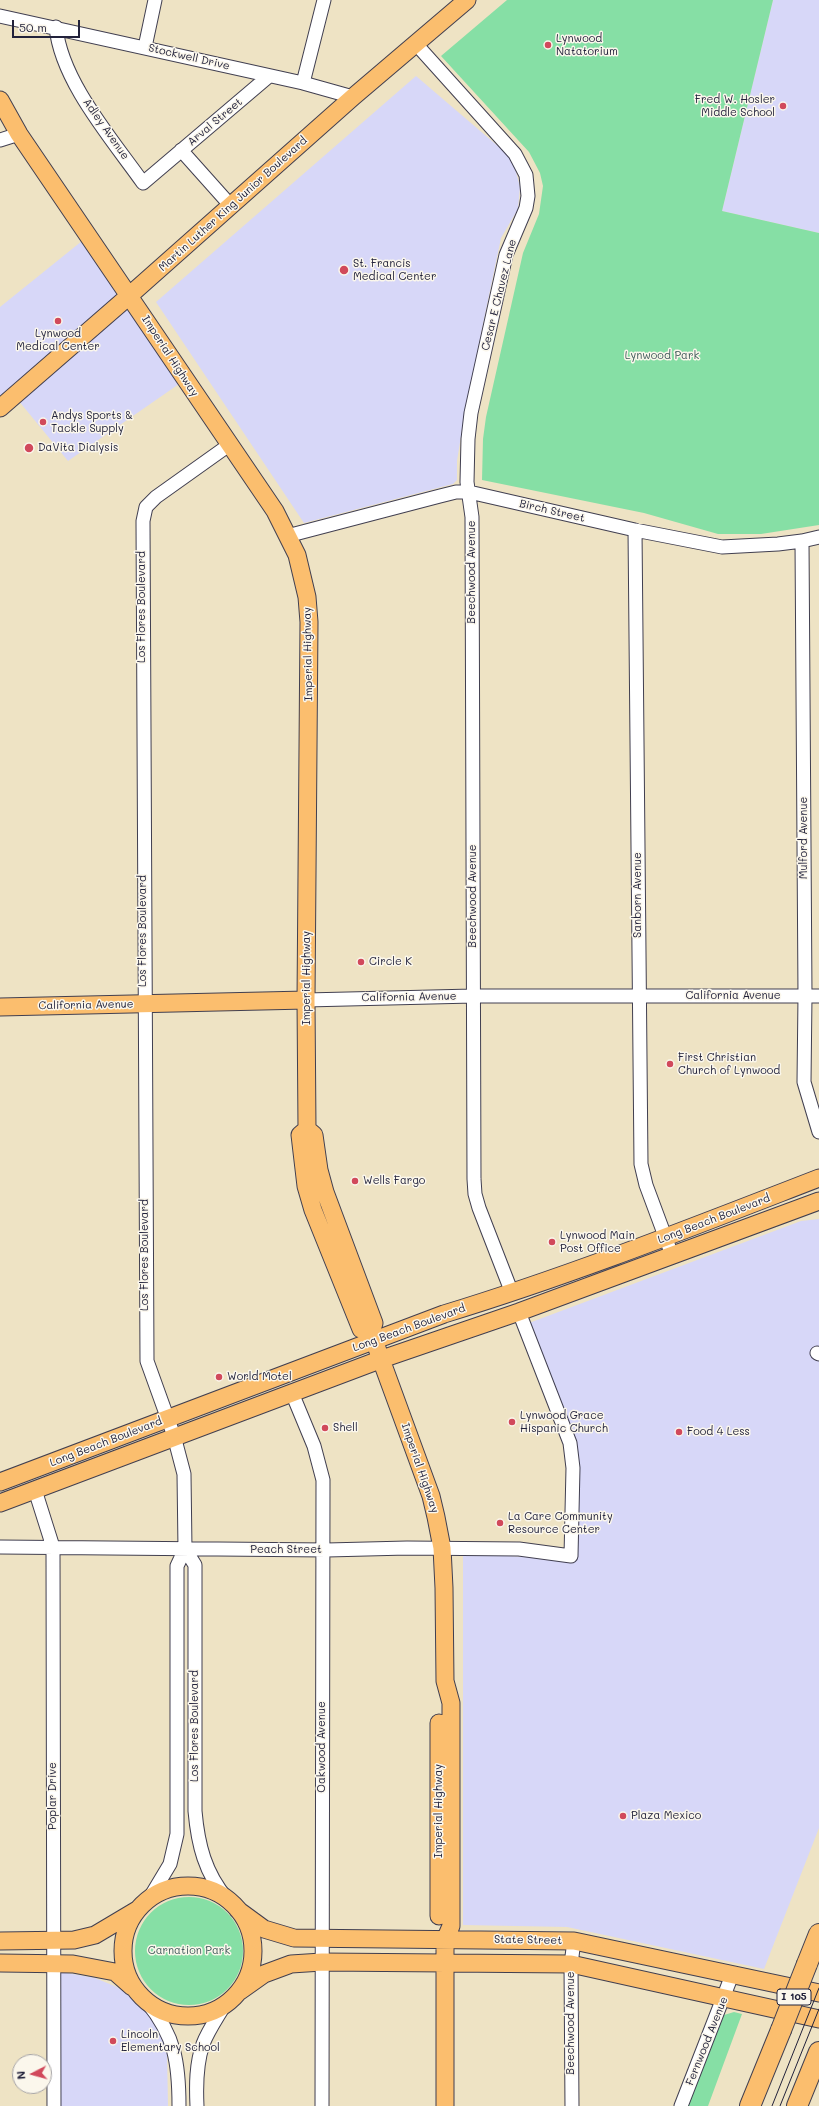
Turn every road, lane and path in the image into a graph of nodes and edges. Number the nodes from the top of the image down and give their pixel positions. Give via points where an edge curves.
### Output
1 (155, 0) edge
2 (324, 0) edge
3 (467, 0) edge
4 (0, 16) edge
5 (56, 27) junction
6 (416, 44) junction
7 (146, 47) junction
8 (269, 76) junction
9 (303, 83) junction
10 (353, 97) junction
11 (0, 100) edge
12 (19, 134) junction
13 (0, 140) edge
14 (181, 150) junction
15 (231, 206) junction
16 (130, 295) junction
17 (0, 408) edge
18 (229, 445) junction
19 (469, 492) junction
20 (635, 530) junction
21 (288, 536) junction
22 (819, 537) edge
23 (802, 541) junction
24 (473, 996) junction
25 (639, 996) junction
26 (805, 996) junction
27 (819, 996) edge
28 (306, 1000) junction
29 (144, 1004) junction
30 (0, 1007) edge
31 (819, 1132) edge
32 (819, 1178) edge
33 (819, 1202) edge
34 (666, 1238) junction
35 (672, 1255) junction
36 (512, 1293) junction
37 (519, 1312) junction
38 (372, 1336) junction
39 (382, 1359) junction
40 (292, 1393) junction
41 (168, 1418) junction
42 (174, 1436) junction
43 (0, 1482) edge
44 (35, 1490) junction
45 (0, 1503) edge
46 (0, 1547) edge
47 (53, 1547) junction
48 (442, 1548) junction
49 (185, 1549) junction
50 (323, 1550) junction
51 (144, 1904) junction
52 (232, 1904) junction
53 (819, 1934) edge
54 (322, 1939) junction
55 (54, 1940) junction
56 (445, 1940) junction
57 (0, 1941) edge
58 (574, 1941) junction
59 (53, 1962) junction
60 (322, 1962) junction
61 (0, 1963) edge
62 (445, 1963) junction
63 (571, 1964) junction
64 (732, 1975) junction
65 (240, 1991) junction
66 (819, 1993) edge
67 (142, 1997) junction
68 (724, 1998) junction
69 (224, 2006) junction
70 (819, 2019) edge
71 (819, 2052) edge
72 (54, 2106) edge
73 (179, 2106) edge
74 (196, 2106) edge
75 (322, 2106) edge
76 (445, 2106) edge
77 (572, 2106) edge
78 (681, 2106) edge
79 (750, 2106) edge
80 (797, 2106) edge

1 - 7 street
2 - 9 street
3 - 6 main road, Martin Luther King Junior Boulevard
4 - 5 street, Stockwell Drive
5 - 7 street, Stockwell Drive
5 - 14 street, Adley Avenue via 57,44 65,66 143,183
6 - 10 main road, Martin Luther King Junior Boulevard
6 - 19 street, Cesar E Chavez Lane via 515,154 526,175 528,185 526,208 510,243 502,272 472,412 468,460
7 - 8 street, Stockwell Drive
8 - 9 street, Stockwell Drive
8 - 14 street, Arval Street
9 - 10 street, Stockwell Drive
10 - 15 main road, Martin Luther King Junior Boulevard
11 - 12 main road, Imperial Highway
12 - 13 street
12 - 16 main road, Imperial Highway
14 - 15 street, Arval Street
15 - 16 main road, Martin Luther King Junior Boulevard
16 - 17 main road, Martin Luther King Junior Boulevard
16 - 18 main road, Imperial Highway
18 - 21 main road, Imperial Highway via 275,511
18 - 29 street, Los Flores Boulevard via 156,497 146,507 142,521
19 - 20 street, Birch Street
19 - 21 street, Birch Street via 456,492
19 - 24 street, Beechwood Avenue via 473,576
20 - 23 street, Birch Street via 722,547
20 - 25 street, Sanborn Avenue
21 - 28 main road, Imperial Highway via 303,575 309,622
22 - 23 street, Birch Street
23 - 26 street, Mulford Avenue
24 - 25 street, California Avenue
24 - 28 street, California Avenue
24 - 36 street, Beechwood Avenue via 475,1194
25 - 26 street, California Avenue
25 - 34 street, Sanborn Avenue via 641,1164
26 - 27 street, California Avenue
26 - 31 street, Mulford Avenue via 804,1082
28 - 29 main road, California Avenue
28 - 38 main road, Imperial Highway via 307,1129 300,1135 306,1186 313,1210 361,1329
29 - 30 main road, California Avenue
29 - 41 street, Los Flores Boulevard via 146,1361
32 - 34 main road, Long Beach Boulevard
33 - 35 main road, Long Beach Boulevard
34 - 35 street, Sanborn Avenue
34 - 36 main road, Long Beach Boulevard
35 - 37 main road, Long Beach Boulevard
36 - 38 main road, Long Beach Boulevard
37 - 39 main road, Long Beach Boulevard
37 - 48 street, Peach Street via 570,1444 573,1468 571,1556 519,1549
38 - 39 main road, Imperial Highway
38 - 41 main road, Long Beach Boulevard
39 - 40 main road, Long Beach Boulevard
39 - 48 main road, Imperial Highway via 431,1496
40 - 42 main road, Long Beach Boulevard
40 - 50 street, Oakwood Avenue via 314,1446 323,1480
41 - 42 street, Los Flores Boulevard
41 - 43 main road, Long Beach Boulevard
42 - 44 main road, Long Beach Boulevard
42 - 49 street, Los Flores Boulevard via 184,1474
44 - 45 main road, Long Beach Boulevard
44 - 47 street, Poplar Drive
46 - 47 street, Peach Street
47 - 49 street, Peach Street
47 - 55 street, Poplar Drive
48 - 50 street, Peach Street
48 - 56 main road, Imperial Highway via 445,1681 439,1704 439,1927
49 - 50 street, Peach Street
49 - 51 street, Los Flores Boulevard via 177,1566 177,1834 170,1864
49 - 52 street, Los Flores Boulevard via 195,1565 197,1832 208,1872
50 - 54 street, Oakwood Avenue
51 - 52 main road via 167,1890 188,1886 208,1889
51 - 55 main road via 95,1935 74,1940
51 - 67 main road via 129,1923 124,1959 128,1976
52 - 54 main road, State Street via 264,1928 285,1936
52 - 65 main road via 248,1925 252,1941 253,1959
53 - 79 highway, I 105, bridge
54 - 56 main road, State Street
54 - 60 street, Oakwood Avenue
55 - 57 main road
55 - 59 street, Poplar Drive
56 - 58 main road, State Street
56 - 62 main road, Imperial Highway
58 - 63 street, Beechwood Avenue
58 - 64 main road, State Street
59 - 61 main road
59 - 67 main road via 115,1972
59 - 72 street, Poplar Drive
60 - 62 main road
60 - 65 main road via 290,1964 264,1974
60 - 75 street, Oakwood Avenue
62 - 63 main road
62 - 76 main road, Imperial Highway
63 - 68 main road
63 - 77 street, Beechwood Avenue
64 - 66 main road, State Street
64 - 68 street, Fernwood Avenue
65 - 69 main road
67 - 69 main road via 165,2012 185,2017 205,2014
67 - 73 street via 162,2020 175,2053
68 - 70 main road
68 - 78 street, Fernwood Avenue
69 - 74 street via 200,2056
71 - 80 highway

